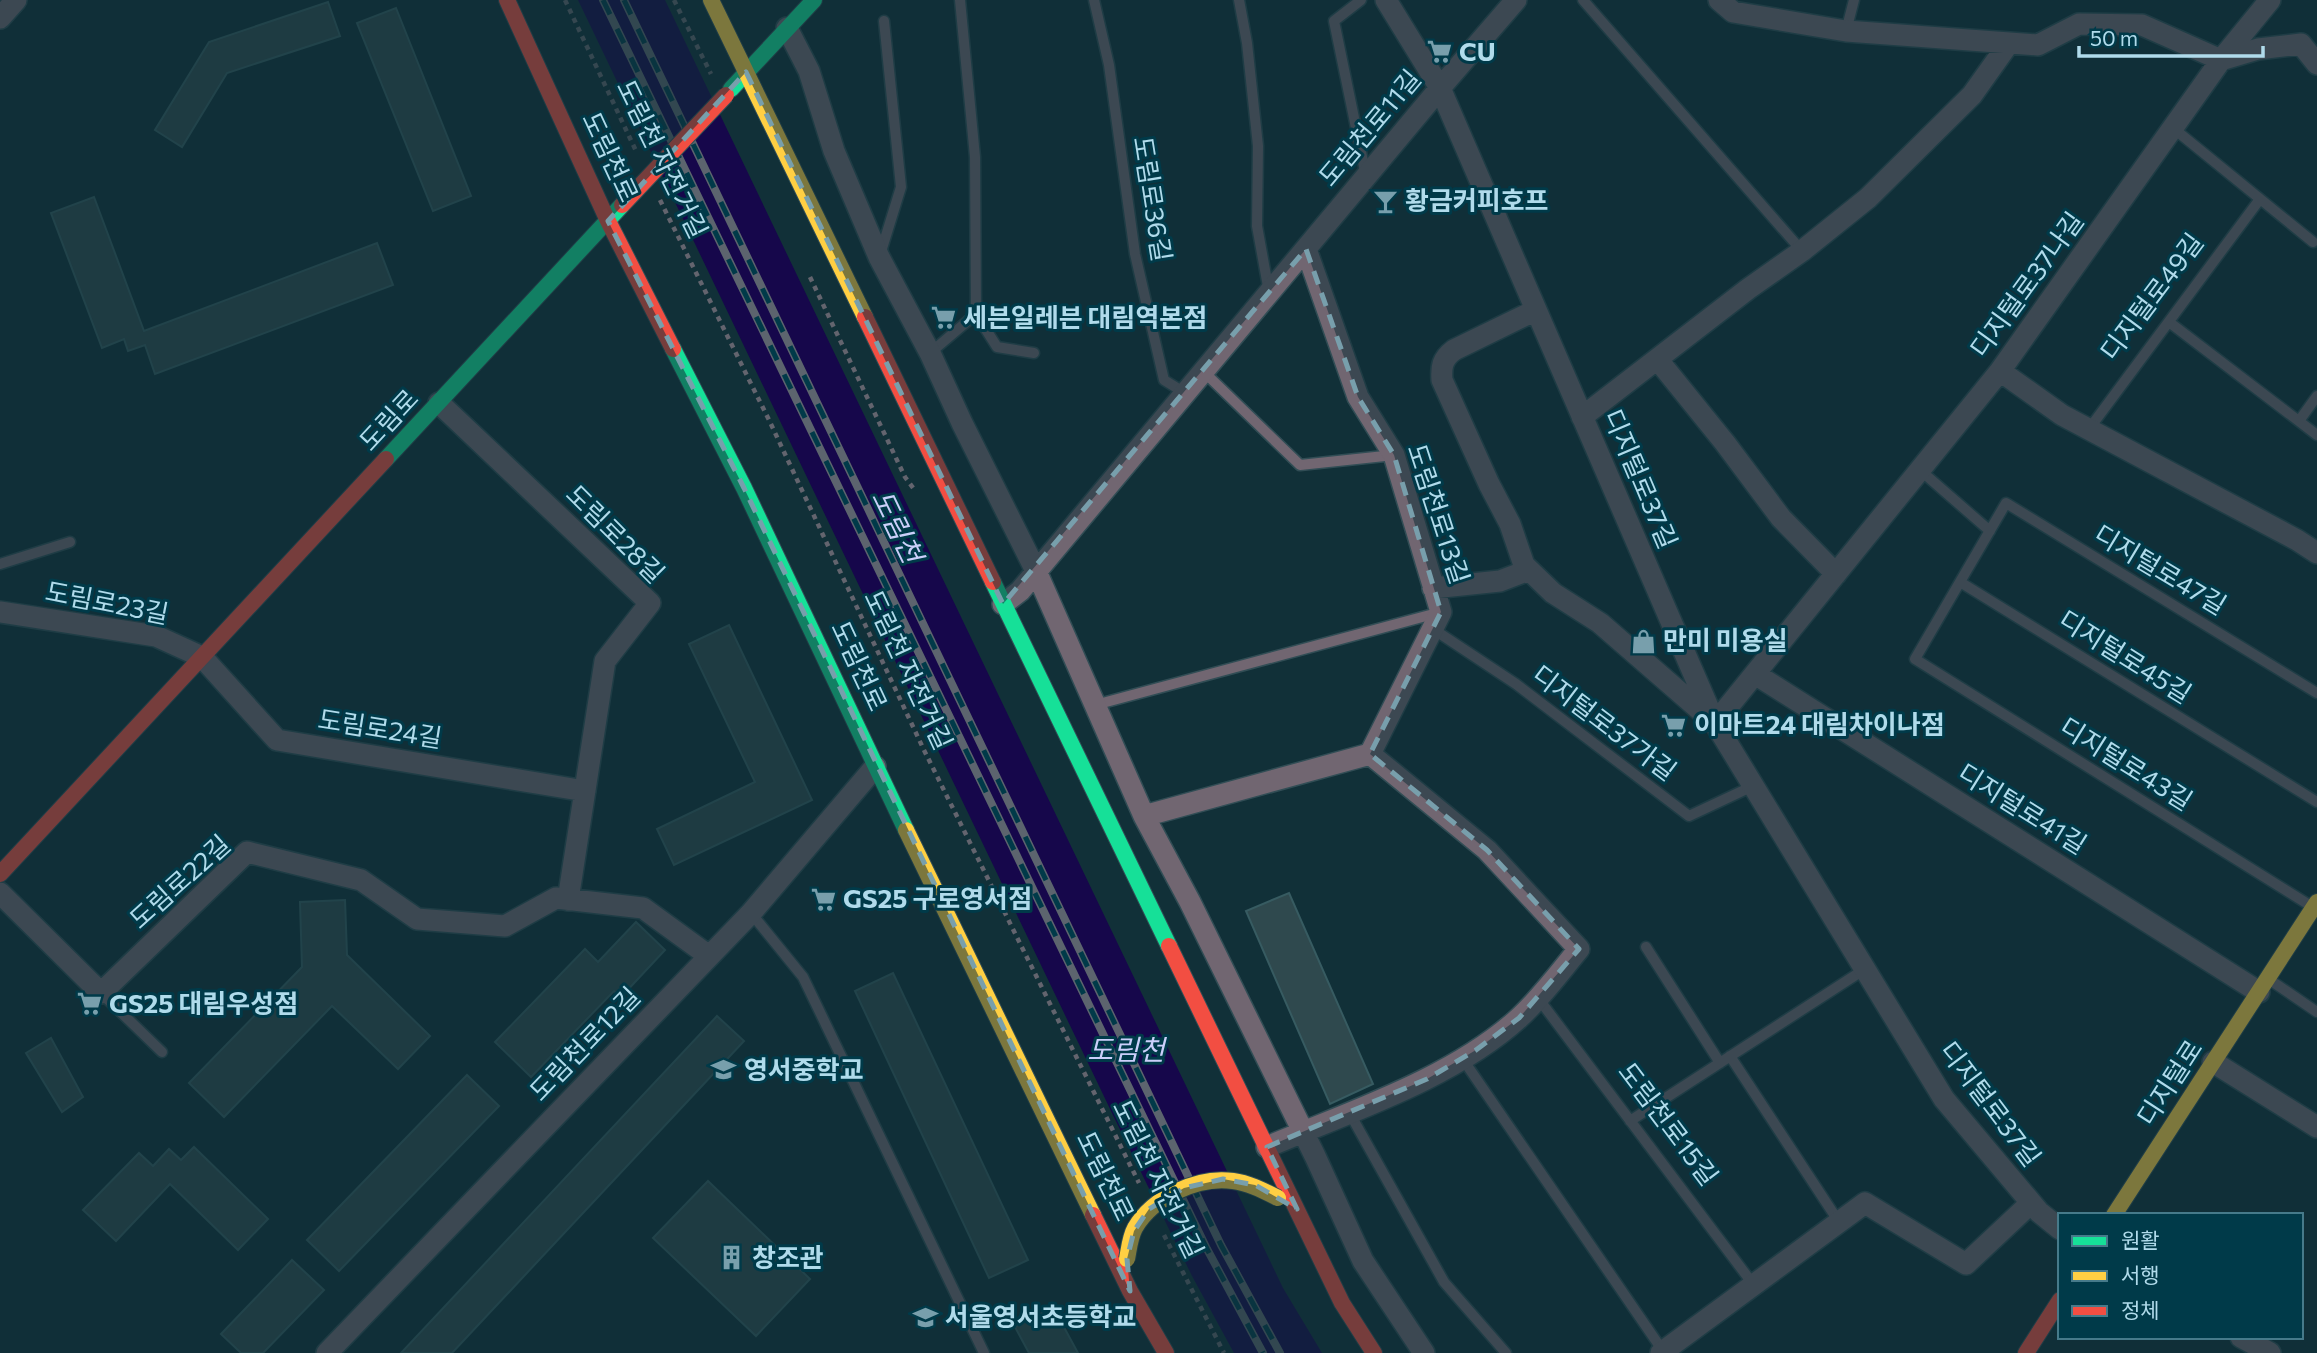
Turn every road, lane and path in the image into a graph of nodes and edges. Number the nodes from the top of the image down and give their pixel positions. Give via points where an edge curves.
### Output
1 (16, 0) edge
2 (507, 0) edge
3 (565, 0) edge
4 (711, 0) edge
5 (814, 0) edge
6 (960, 0) edge
7 (1094, 0) edge
8 (1239, 0) edge
9 (1361, 0) edge
10 (1386, 0) edge
11 (1516, 0) edge
12 (1583, 0) edge
13 (1719, 0) edge
14 (1854, 0) edge
15 (2270, 0) edge
16 (0, 18) edge
17 (884, 21) dead end
18 (788, 28) junction
19 (1846, 31) junction
20 (2010, 43) junction
21 (2221, 60) junction
22 (2317, 64) edge
23 (746, 72) junction
24 (1440, 88) junction
25 (2173, 128) junction
26 (640, 159) dead end
27 (1366, 176) junction
28 (659, 197) dead end
29 (2260, 199) junction
30 (608, 221) junction
31 (2313, 242) dead end
32 (1306, 248) junction
33 (1802, 251) junction
34 (879, 257) junction
35 (1269, 292) junction
36 (1536, 310) junction
37 (975, 314) junction
38 (2169, 322) junction
39 (930, 353) junction
40 (1034, 353) dead end
41 (1658, 360) junction
42 (1203, 371) junction
43 (2000, 372) junction
44 (1185, 393) junction
45 (2317, 396) edge
46 (439, 403) junction
47 (1582, 417) junction
48 (2299, 421) junction
49 (2089, 429) junction
50 (2317, 435) edge
51 (1394, 455) junction
52 (1920, 470) junction
53 (1990, 531) junction
54 (70, 542) dead end
55 (2317, 553) edge
56 (0, 564) edge
57 (1529, 570) junction
58 (1036, 571) junction
59 (1836, 574) junction
60 (1960, 582) junction
61 (1433, 588) junction
62 (1003, 604) junction
63 (0, 612) edge
64 (1437, 621) junction
65 (202, 657) junction
66 (1755, 674) junction
67 (2317, 693) edge
68 (1095, 705) junction
69 (1715, 723) junction
70 (1370, 754) junction
71 (876, 767) junction
72 (1752, 786) junction
73 (585, 791) junction
74 (2317, 802) edge
75 (1144, 816) junction
76 (0, 873) edge
77 (0, 892) edge
78 (568, 900) junction
79 (2315, 904) edge
80 (751, 913) junction
81 (1646, 947) dead end
82 (709, 956) junction
83 (1865, 969) junction
84 (2263, 985) junction
85 (101, 993) junction
86 (1538, 998) junction
87 (2317, 1012) edge
88 (162, 1052) dead end
89 (1730, 1056) junction
90 (1462, 1058) junction
91 (2213, 1062) junction
92 (1720, 1063) junction
93 (1349, 1112) junction
94 (1630, 1121) junction
95 (2317, 1127) edge
96 (1303, 1132) junction
97 (1267, 1147) junction
98 (1142, 1189) dead end
99 (2031, 1203) junction
100 (1297, 1209) junction
101 (2115, 1213) edge
102 (1839, 1222) junction
103 (1160, 1226) dead end
104 (2058, 1227) edge
105 (1753, 1284) junction
106 (1129, 1291) junction
107 (2058, 1303) edge
108 (2245, 1339) edge
109 (1662, 1352) edge
110 (327, 1353) edge
111 (984, 1353) edge
112 (1166, 1353) edge
113 (1224, 1353) edge
114 (1374, 1353) edge
115 (1424, 1353) edge
116 (1506, 1353) edge
117 (2026, 1353) edge
118 (2270, 1353) edge

1 - 16 street
2 - 30 main road, 도림천로
3 - 26 path, 도림천 자전거길
4 - 23 main road
5 - 18 main road, 도림로
6 - 37 lane via 975,157
7 - 44 lane, 도림로36길 via 1109,65 1135,254 1164,380
8 - 35 lane via 1258,146 1257,226
9 - 27 lane via 1334,21
10 - 24 street, 디지털로37길
11 - 24 street, 도림천로11길
12 - 33 lane
13 - 19 street via 1733,12
14 - 19 lane
15 - 21 street, 디지털로37나길
17 - 34 lane via 901,187
18 - 23 main road, 도림로
18 - 34 street via 809,71 834,151
19 - 20 street
20 - 21 street via 2038,45 2079,24 2143,25
20 - 33 street via 1972,95 1868,198
21 - 22 street via 2258,49 2301,44
21 - 25 street, 디지털로37나길
23 - 30 main road, 도림로, bridge
23 - 62 main road
24 - 27 street, 도림천로11길
24 - 36 street, 디지털로37길
25 - 29 lane
25 - 43 street, 디지털로37나길
27 - 32 street, 도림천로11길
28 - 98 path, 도림천 자전거길 via 923,748
29 - 31 lane
29 - 38 lane, 디지털로49길
30 - 46 main road, 도림로
30 - 71 main road, 도림천로 via 744,488
32 - 35 street, 도림천로11길
32 - 51 street, 도림천로13길 via 1357,397
33 - 41 street
34 - 39 street
35 - 42 street, 도림천로11길
36 - 47 street, 디지털로37길
36 - 57 street via 1454,350 1441,368 1442,380
37 - 39 lane
37 - 40 lane via 998,346
38 - 48 lane
38 - 49 lane, 디지털로49길
39 - 58 street
41 - 47 street
41 - 59 street via 1781,518
42 - 44 street, 도림천로11길
42 - 51 lane via 1300,465
43 - 49 street
43 - 52 street, 디지털로37나길
44 - 58 street, 도림천로11길
45 - 48 lane
46 - 65 main road, 도림로
46 - 73 street, 도림로28길 via 650,603 605,661
47 - 69 street, 디지털로37길
48 - 50 lane
49 - 55 street
51 - 61 street, 도림천로13길
52 - 53 lane
52 - 59 street, 디지털로37나길
53 - 60 lane
53 - 67 lane, 디지털로47길 via 2006,503
54 - 56 lane
57 - 61 street via 1500,582
57 - 69 street via 1553,593 1600,623
58 - 62 street, 도림천로11길
58 - 68 street
59 - 66 street, 디지털로37나길
60 - 74 lane, 디지털로45길
60 - 79 lane, 디지털로43길 via 1914,659
61 - 64 street, 도림천로13길
62 - 97 main road
63 - 65 street, 도림로23길 via 156,636
64 - 68 lane
64 - 70 street
64 - 72 lane, 디지털로37가길 via 1689,816
65 - 73 street, 도림로24길 via 277,740
65 - 76 main road, 도림로
66 - 69 street, 디지털로37나길
66 - 84 street, 디지털로41길
68 - 75 street
69 - 72 street, 디지털로37길
70 - 75 street
70 - 86 street via 1488,850 1579,949
71 - 80 street, 도림천로12길
71 - 106 main road, 도림천로
72 - 83 street, 디지털로37길
73 - 78 street, 도림로28길
75 - 96 street
77 - 85 street
78 - 82 street, 도림로22길 via 643,908
78 - 85 street, 도림로22길 via 556,898 505,926 416,919 361,880 247,852
79 - 84 main road, 디지털로
80 - 82 street, 도림천로12길
80 - 111 lane via 803,977
81 - 92 lane
82 - 110 street, 도림천로12길
83 - 89 lane
83 - 99 street, 디지털로37길 via 1944,1099
84 - 87 lane
84 - 91 main road, 디지털로
85 - 88 lane
86 - 90 street via 1519,1018
86 - 94 lane, 도림천로15길
89 - 92 lane
89 - 102 lane
90 - 93 street via 1427,1079
90 - 109 lane
91 - 95 street
91 - 101 main road, 디지털로
92 - 94 lane
93 - 96 street
93 - 116 lane via 1444,1282
94 - 105 lane, 도림천로15길
96 - 97 street
96 - 115 street via 1363,1261
97 - 100 main road
99 - 102 street via 1966,1264 1865,1203
99 - 104 street, 디지털로37길
100 - 106 main road, bridge via 1255,1185 1223,1180 1184,1188 1149,1209 1134,1231 1126,1259
100 - 114 main road via 1342,1303
102 - 105 street
103 - 113 path, 도림천 자전거길
105 - 109 street
106 - 112 main road, 도림천로
107 - 117 main road
108 - 118 street

